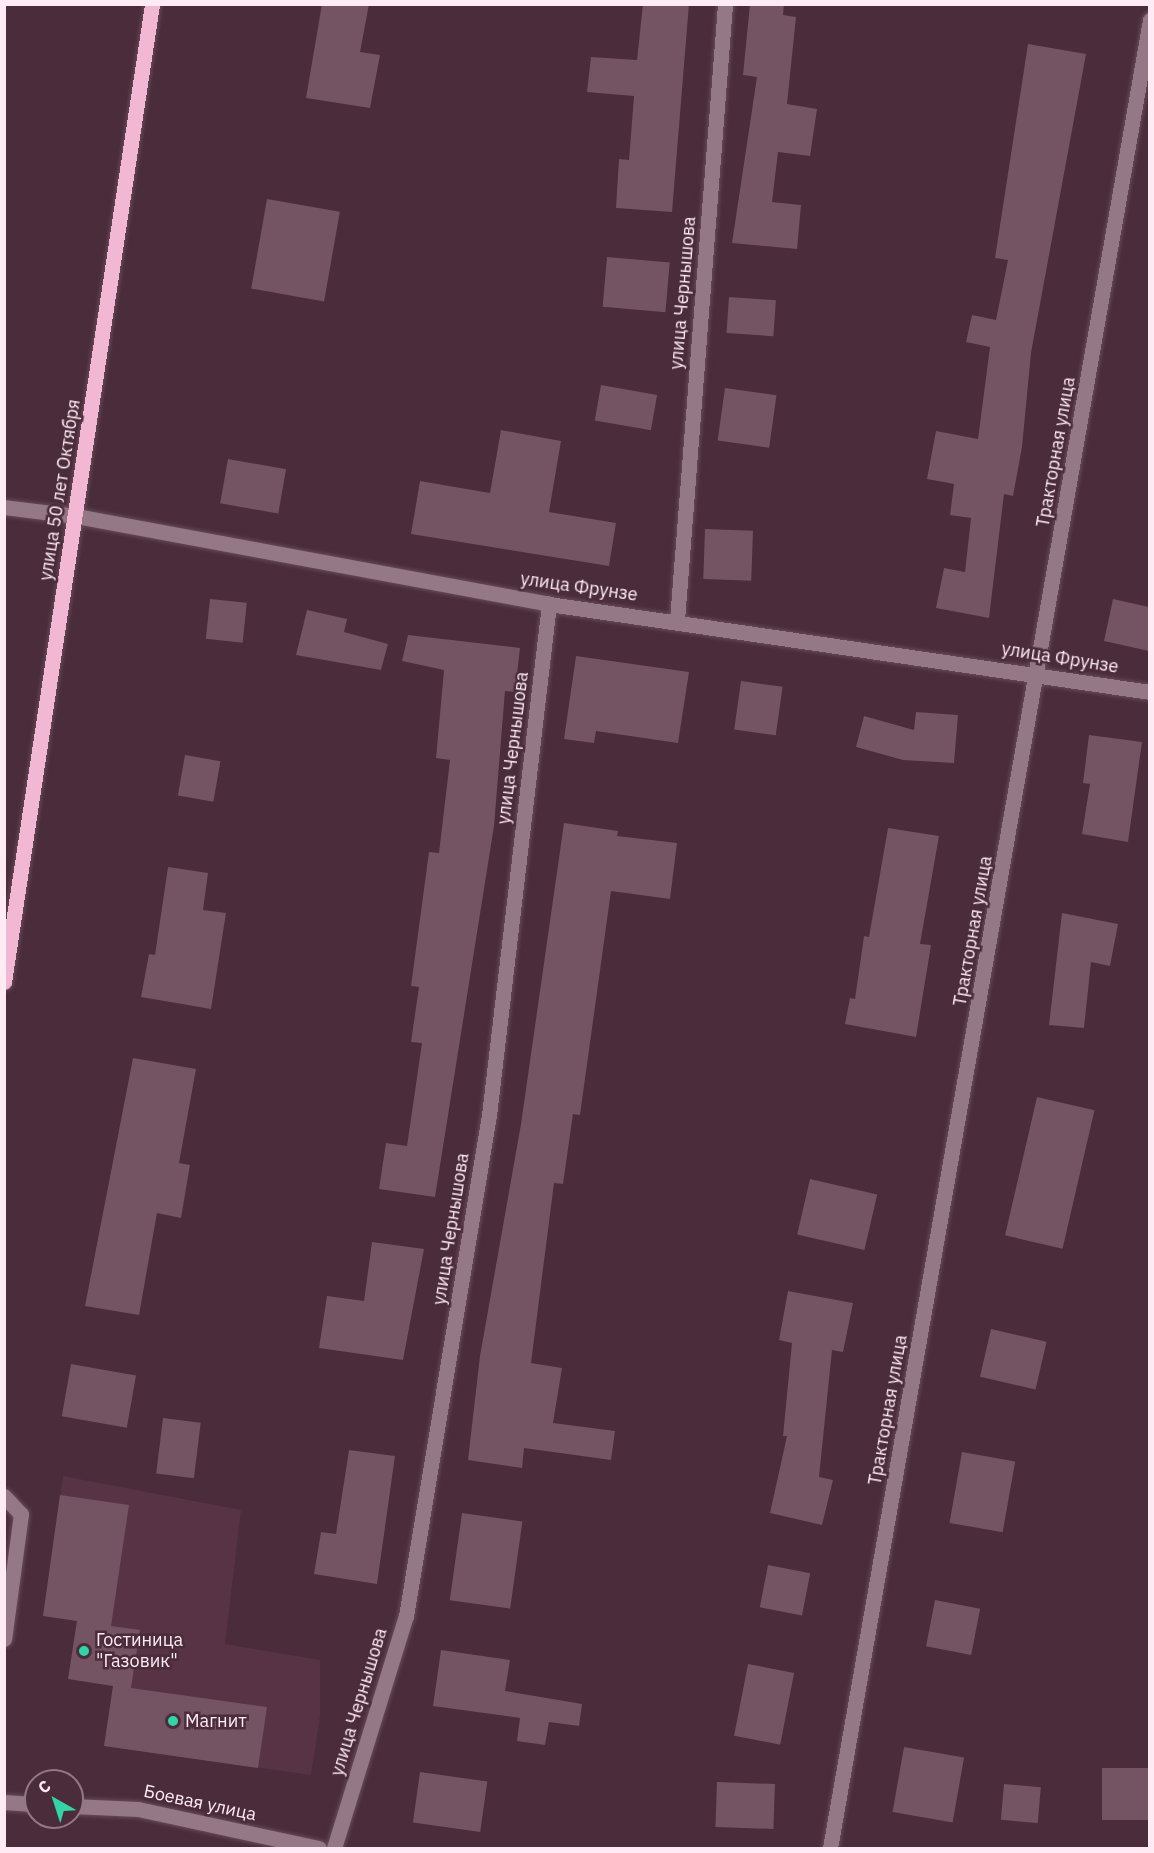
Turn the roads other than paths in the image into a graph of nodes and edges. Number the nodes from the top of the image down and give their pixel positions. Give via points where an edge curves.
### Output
1 (152, 4) edge
2 (725, 4) edge
3 (1149, 20) edge
4 (4, 507) edge
5 (76, 516) junction
6 (549, 604) junction
7 (677, 620) junction
8 (1038, 673) junction
9 (1149, 692) edge
10 (4, 982) edge
11 (4, 1496) edge
12 (4, 1639) edge
13 (4, 1802) edge
14 (24, 1803) edge
15 (84, 1807) edge
16 (319, 1848) edge
17 (334, 1848) edge
18 (830, 1848) edge

1 - 5 main road, улица 50 лет Октября
2 - 7 street, улица Чернышова
3 - 8 street, Тракторная улица
4 - 5 street, улица Фрунзе
5 - 6 street, улица Фрунзе
5 - 10 main road, улица 50 лет Октября
6 - 7 street, улица Фрунзе
6 - 17 street, улица Чернышова via 489,1115 406,1616
7 - 8 street, улица Фрунзе
8 - 9 street, улица Фрунзе
8 - 18 street, Тракторная улица
11 - 12 street via 21,1514
13 - 14 street
15 - 16 street, Боевая улица via 138,1809

